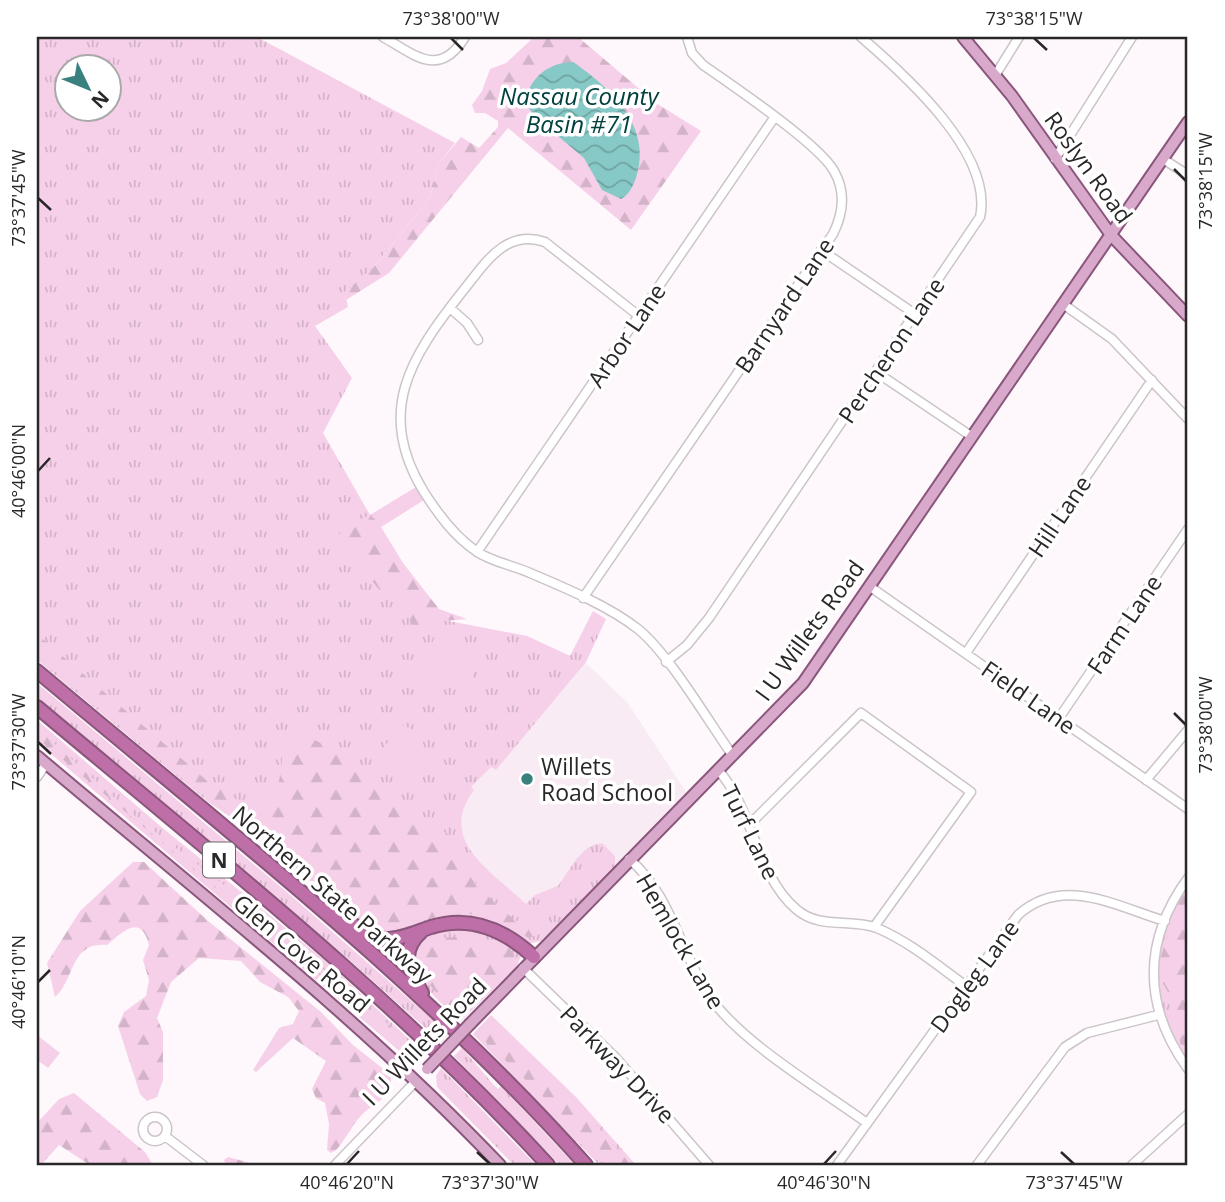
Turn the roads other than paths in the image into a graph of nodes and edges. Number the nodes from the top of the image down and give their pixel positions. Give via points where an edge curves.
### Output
1 (383, 37) edge
2 (465, 37) edge
3 (687, 37) edge
4 (861, 37) edge
5 (963, 37) edge
6 (1019, 37) edge
7 (1132, 37) edge
8 (996, 74) junction
9 (774, 118) junction
10 (1188, 122) edge
11 (1055, 159) junction
12 (1163, 159) junction
13 (1188, 175) edge
14 (1111, 235) junction
15 (821, 250) junction
16 (1062, 304) junction
17 (450, 308) junction
18 (915, 314) junction
19 (639, 316) junction
20 (1188, 316) edge
21 (478, 340) dead end
22 (876, 372) junction
23 (1152, 380) junction
24 (1188, 419) edge
25 (971, 436) junction
26 (1188, 529) edge
27 (477, 552) junction
28 (869, 586) junction
29 (583, 598) junction
30 (965, 653) junction
31 (666, 662) junction
32 (37, 671) edge
33 (37, 707) edge
34 (1059, 718) junction
35 (1188, 730) edge
36 (733, 756) junction
37 (41, 760) edge
38 (718, 770) junction
39 (37, 777) edge
40 (1146, 780) junction
41 (1188, 809) edge
42 (749, 825) junction
43 (629, 859) junction
44 (1188, 878) edge
45 (301, 891) junction
46 (1165, 920) junction
47 (874, 927) junction
48 (424, 930) junction
49 (534, 957) junction
50 (523, 968) junction
51 (966, 986) junction
52 (427, 1002) junction
53 (1158, 1015) junction
54 (1188, 1069) edge
55 (416, 1081) junction
56 (1188, 1114) edge
57 (867, 1123) junction
58 (165, 1136) dead end
59 (203, 1165) edge
60 (335, 1165) edge
61 (500, 1165) edge
62 (548, 1165) edge
63 (586, 1165) edge
64 (709, 1165) edge
65 (837, 1165) edge
66 (977, 1165) edge
67 (1132, 1165) edge

1 - 2 street via 428,61 448,57
3 - 9 street, Barnyard Lane via 692,53 703,65
4 - 18 street, Percheron Lane via 935,111 976,170 983,192 980,217 971,234
5 - 8 main road, Roslyn Road
6 - 8 street
7 - 11 street
8 - 11 main road, Roslyn Road
9 - 15 street, Barnyard Lane via 827,160 838,181 841,216
9 - 19 street, Arbor Lane
10 - 12 main road, I U Willets Road
11 - 14 main road, Roslyn Road
12 - 13 street
12 - 14 main road, I U Willets Road
14 - 16 main road, I U Willets Road
14 - 20 main road, Roslyn Road
15 - 18 street
15 - 29 street, Barnyard Lane
16 - 23 street via 1112,340
16 - 25 main road, I U Willets Road
17 - 19 street via 499,248 529,238 558,250
17 - 21 street
17 - 27 street via 433,329 408,377 400,405 400,431 406,460 430,501
18 - 22 street, Percheron Lane
19 - 27 street, Arbor Lane
22 - 25 street
22 - 31 street, Percheron Lane via 702,628
23 - 24 street
23 - 30 street, Hill Lane
25 - 28 main road, I U Willets Road
26 - 34 street, Farm Lane
27 - 29 street
28 - 30 street, Field Lane
28 - 36 main road, I U Willets Road via 796,692
29 - 31 street via 635,627
30 - 34 street, Field Lane
31 - 36 street
32 - 45 highway, Northern State Parkway / N
33 - 62 highway, Northern State Parkway / N via 363,982
34 - 40 street, Field Lane
35 - 40 street
36 - 38 main road, I U Willets Road
37 - 39 street
37 - 55 main road, Glen Cove Road
38 - 42 street, Turf Lane via 737,795
38 - 43 main road, I U Willets Road
40 - 41 street, Field Lane
42 - 47 street, Turf Lane via 773,879 797,910 825,923
42 - 47 street via 861,713 971,792
43 - 49 main road, I U Willets Road
43 - 57 street, Hemlock Lane via 655,888 703,986 724,1015
44 - 46 street
45 - 48 highway via 372,936 394,939
45 - 52 highway, Northern State Parkway / N
46 - 51 street, Dogleg Lane via 1077,894 1044,897 1018,915
46 - 53 street via 1155,958
47 - 51 street, Turf Lane
48 - 49 highway via 461,923 489,927 513,938
48 - 52 highway via 409,946 407,959
49 - 50 main road, I U Willets Road
50 - 55 main road, I U Willets Road, bridge
50 - 64 street, Parkway Drive via 616,1058
51 - 57 street, Dogleg Lane
52 - 63 highway, Northern State Parkway / N
53 - 54 street
53 - 66 street via 1087,1033 1065,1047
55 - 60 street, I U Willets Road
55 - 61 main road, Glen Cove Road
56 - 67 street
57 - 65 street, Dogleg Lane
58 - 59 street

